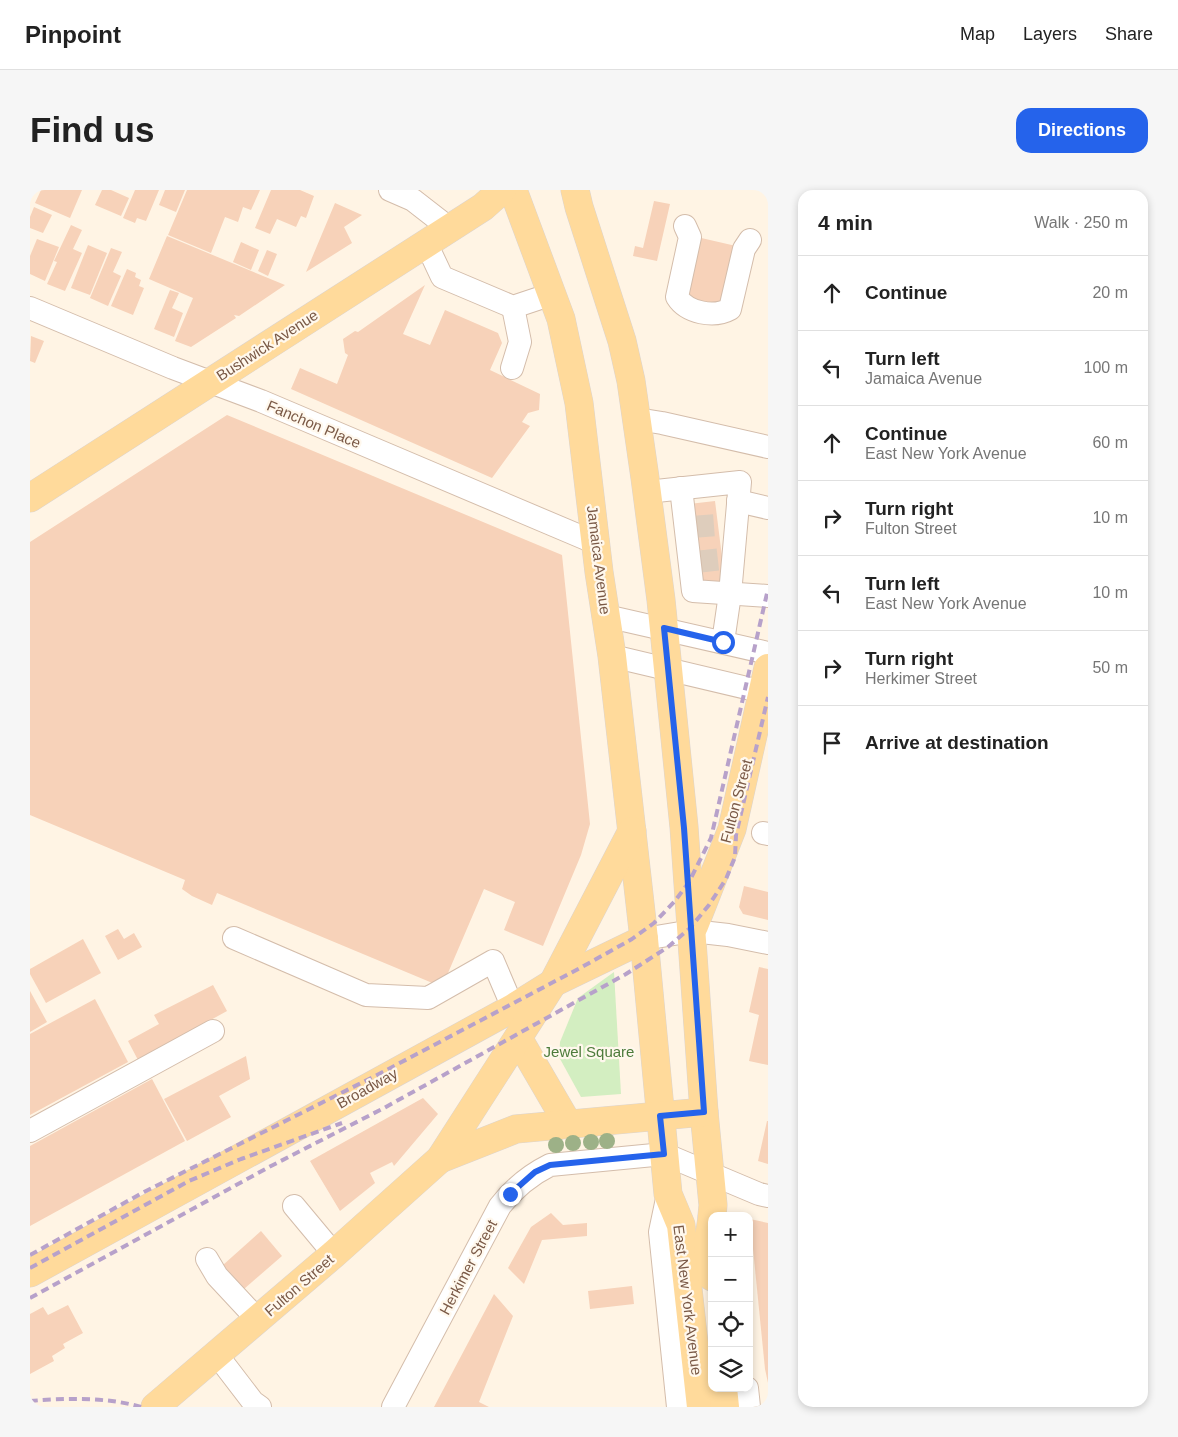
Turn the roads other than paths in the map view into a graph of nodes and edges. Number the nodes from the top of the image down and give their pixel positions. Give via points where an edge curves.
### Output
1 (390, 190) edge
2 (502, 190) edge
3 (513, 190) edge
4 (575, 190) edge
5 (684, 226) dead end
6 (449, 228) junction
7 (750, 240) dead end
8 (426, 243) junction
9 (552, 294) junction
10 (30, 308) edge
11 (513, 308) junction
12 (512, 368) dead end
13 (211, 382) junction
14 (637, 419) junction
15 (768, 447) edge
16 (681, 488) junction
17 (647, 492) junction
18 (30, 498) edge
19 (738, 501) junction
20 (768, 508) edge
21 (688, 530) junction
22 (653, 538) junction
23 (596, 543) junction
24 (693, 569) junction
25 (659, 583) junction
26 (730, 594) junction
27 (768, 596) edge
28 (606, 616) junction
29 (664, 628) junction
30 (723, 642) junction
31 (768, 653) edge
32 (612, 656) junction
33 (668, 669) junction
34 (766, 684) edge
35 (632, 831) junction
36 (692, 931) junction
37 (234, 938) dead end
38 (644, 939) junction
39 (768, 943) edge
40 (553, 983) junction
41 (513, 1008) junction
42 (213, 1031) dead end
43 (518, 1038) junction
44 (704, 1112) junction
45 (660, 1116) junction
46 (568, 1124) junction
47 (30, 1131) edge
48 (664, 1154) junction
49 (440, 1159) junction
50 (710, 1174) junction
51 (668, 1194) junction
52 (768, 1196) edge
53 (294, 1206) dead end
54 (714, 1212) edge
55 (334, 1254) junction
56 (207, 1260) dead end
57 (30, 1272) edge
58 (258, 1320) junction
59 (217, 1355) junction
60 (723, 1392) edge
61 (747, 1392) edge
62 (155, 1407) edge
63 (260, 1407) edge
64 (393, 1407) edge
65 (678, 1407) edge
66 (701, 1407) edge
67 (725, 1407) edge
68 (748, 1407) edge

1 - 6 street via 413,200
2 - 6 main road, Bushwick Avenue
3 - 9 main road, Jamaica Avenue
4 - 14 main road via 622,341
5 - 7 street via 690,237 677,297 682,305 701,312 722,314 730,309 744,249
6 - 8 main road, Bushwick Avenue
8 - 11 street via 442,277
8 - 13 main road, Bushwick Avenue
9 - 11 street
9 - 23 main road, Jamaica Avenue via 561,319 579,403
10 - 13 street, Fanchon Place
11 - 12 street via 520,342
13 - 18 main road, Bushwick Avenue
13 - 23 street, Fanchon Place
14 - 15 street
14 - 17 main road
16 - 17 street
16 - 19 street via 740,482
16 - 21 street
17 - 22 main road
19 - 20 street
19 - 26 street via 727,524
21 - 22 street
21 - 24 street
22 - 25 main road
23 - 28 main road, Jamaica Avenue
24 - 25 street
24 - 26 street via 693,591
25 - 29 main road
26 - 27 street
26 - 30 street
28 - 29 street
28 - 32 main road, Jamaica Avenue
29 - 30 street
29 - 33 main road
30 - 31 street
32 - 33 street
32 - 35 main road, Jamaica Avenue
33 - 34 street
33 - 36 main road
34 - 36 main road, Fulton Street via 732,829
35 - 38 main road, Jamaica Avenue
35 - 40 main road
36 - 38 street
36 - 39 street
36 - 44 main road, East New York Avenue
37 - 41 street via 366,994 428,998 493,961
38 - 40 main road, Broadway
38 - 45 main road, East New York Avenue
40 - 41 main road, Broadway
40 - 43 main road, Fulton Street
41 - 57 main road, Broadway
42 - 47 street
43 - 46 main road
43 - 49 main road, Fulton Street
44 - 45 main road, Fulton Street
44 - 50 main road, East New York Avenue
45 - 46 main road, Fulton Street
45 - 48 main road, East New York Avenue
46 - 49 main road, Fulton Street via 516,1129
48 - 50 street
48 - 51 main road, East New York Avenue
48 - 64 street, Herkimer Street via 550,1165 535,1172 510,1194 500,1206
49 - 55 main road, Fulton Street
50 - 52 street
50 - 54 main road, East New York Avenue
51 - 65 street, East New York Avenue via 660,1232
51 - 66 main road, East New York Avenue via 681,1225
53 - 55 street
55 - 58 main road, Fulton Street
56 - 58 street via 217,1276
58 - 59 main road, Fulton Street
59 - 62 main road, Fulton Street
59 - 63 street
60 - 67 main road, East New York Avenue
61 - 68 street

